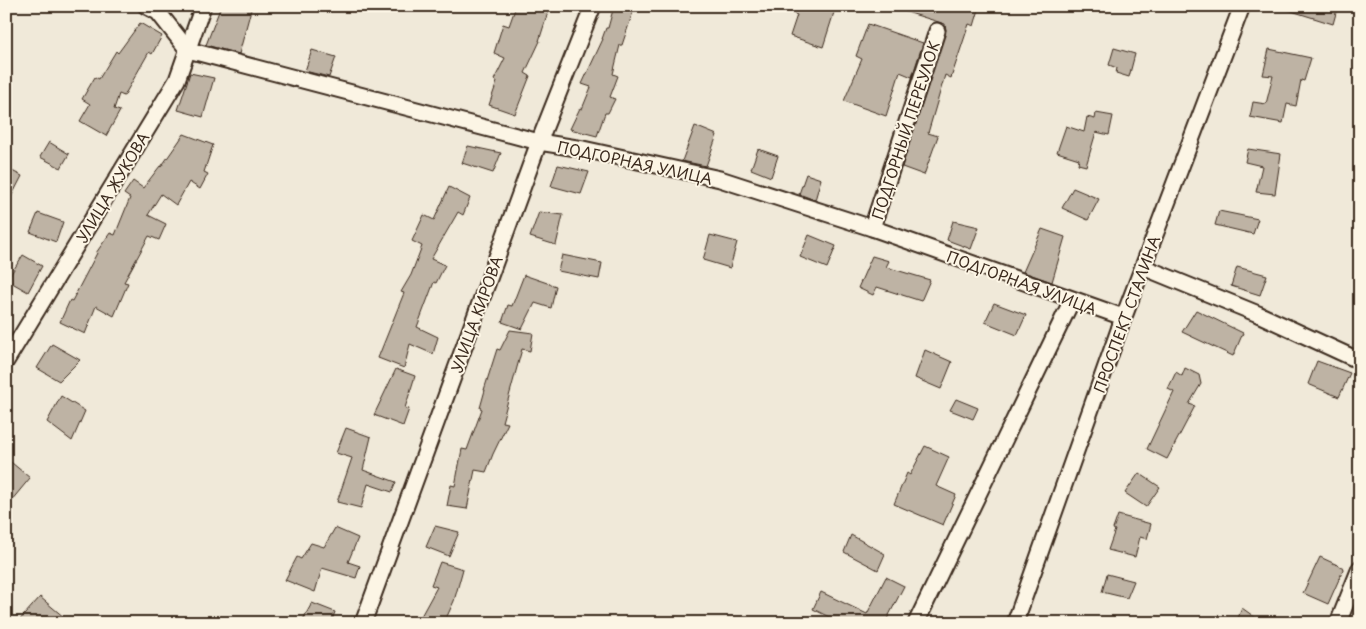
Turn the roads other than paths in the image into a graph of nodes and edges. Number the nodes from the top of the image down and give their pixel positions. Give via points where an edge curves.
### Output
1 (146, 6) edge
2 (203, 6) edge
3 (593, 6) edge
4 (1242, 6) edge
5 (937, 31) dead end
6 (188, 50) junction
7 (539, 142) junction
8 (872, 228) junction
9 (1144, 267) junction
10 (1072, 300) junction
11 (1120, 327) junction
12 (1360, 360) edge
13 (6, 361) edge
14 (1360, 568) edge
15 (363, 623) edge
16 (916, 623) edge
17 (1015, 623) edge
18 (1338, 623) edge

1 - 6 street via 158,12
2 - 6 street, УЛИЦА ЖУКОВА
3 - 7 street, УЛИЦА КИРОВА
4 - 9 street, ПРОСПЕКТ СТАЛИНА
5 - 8 street, ПОДГОРНЫЙ ПЕРЕУЛОК
6 - 7 street, ПОДГОРНАЯ УЛИЦА
6 - 13 street, УЛИЦА ЖУКОВА via 177,80
7 - 8 street, ПОДГОРНАЯ УЛИЦА via 720,179
7 - 15 street, УЛИЦА КИРОВА
8 - 10 street, ПОДГОРНАЯ УЛИЦА
9 - 11 street, ПРОСПЕКТ СТАЛИНА
9 - 12 street
10 - 11 street, ПОДГОРНАЯ УЛИЦА via 1123,317
10 - 16 street
11 - 17 street, ПРОСПЕКТ СТАЛИНА
14 - 18 street

